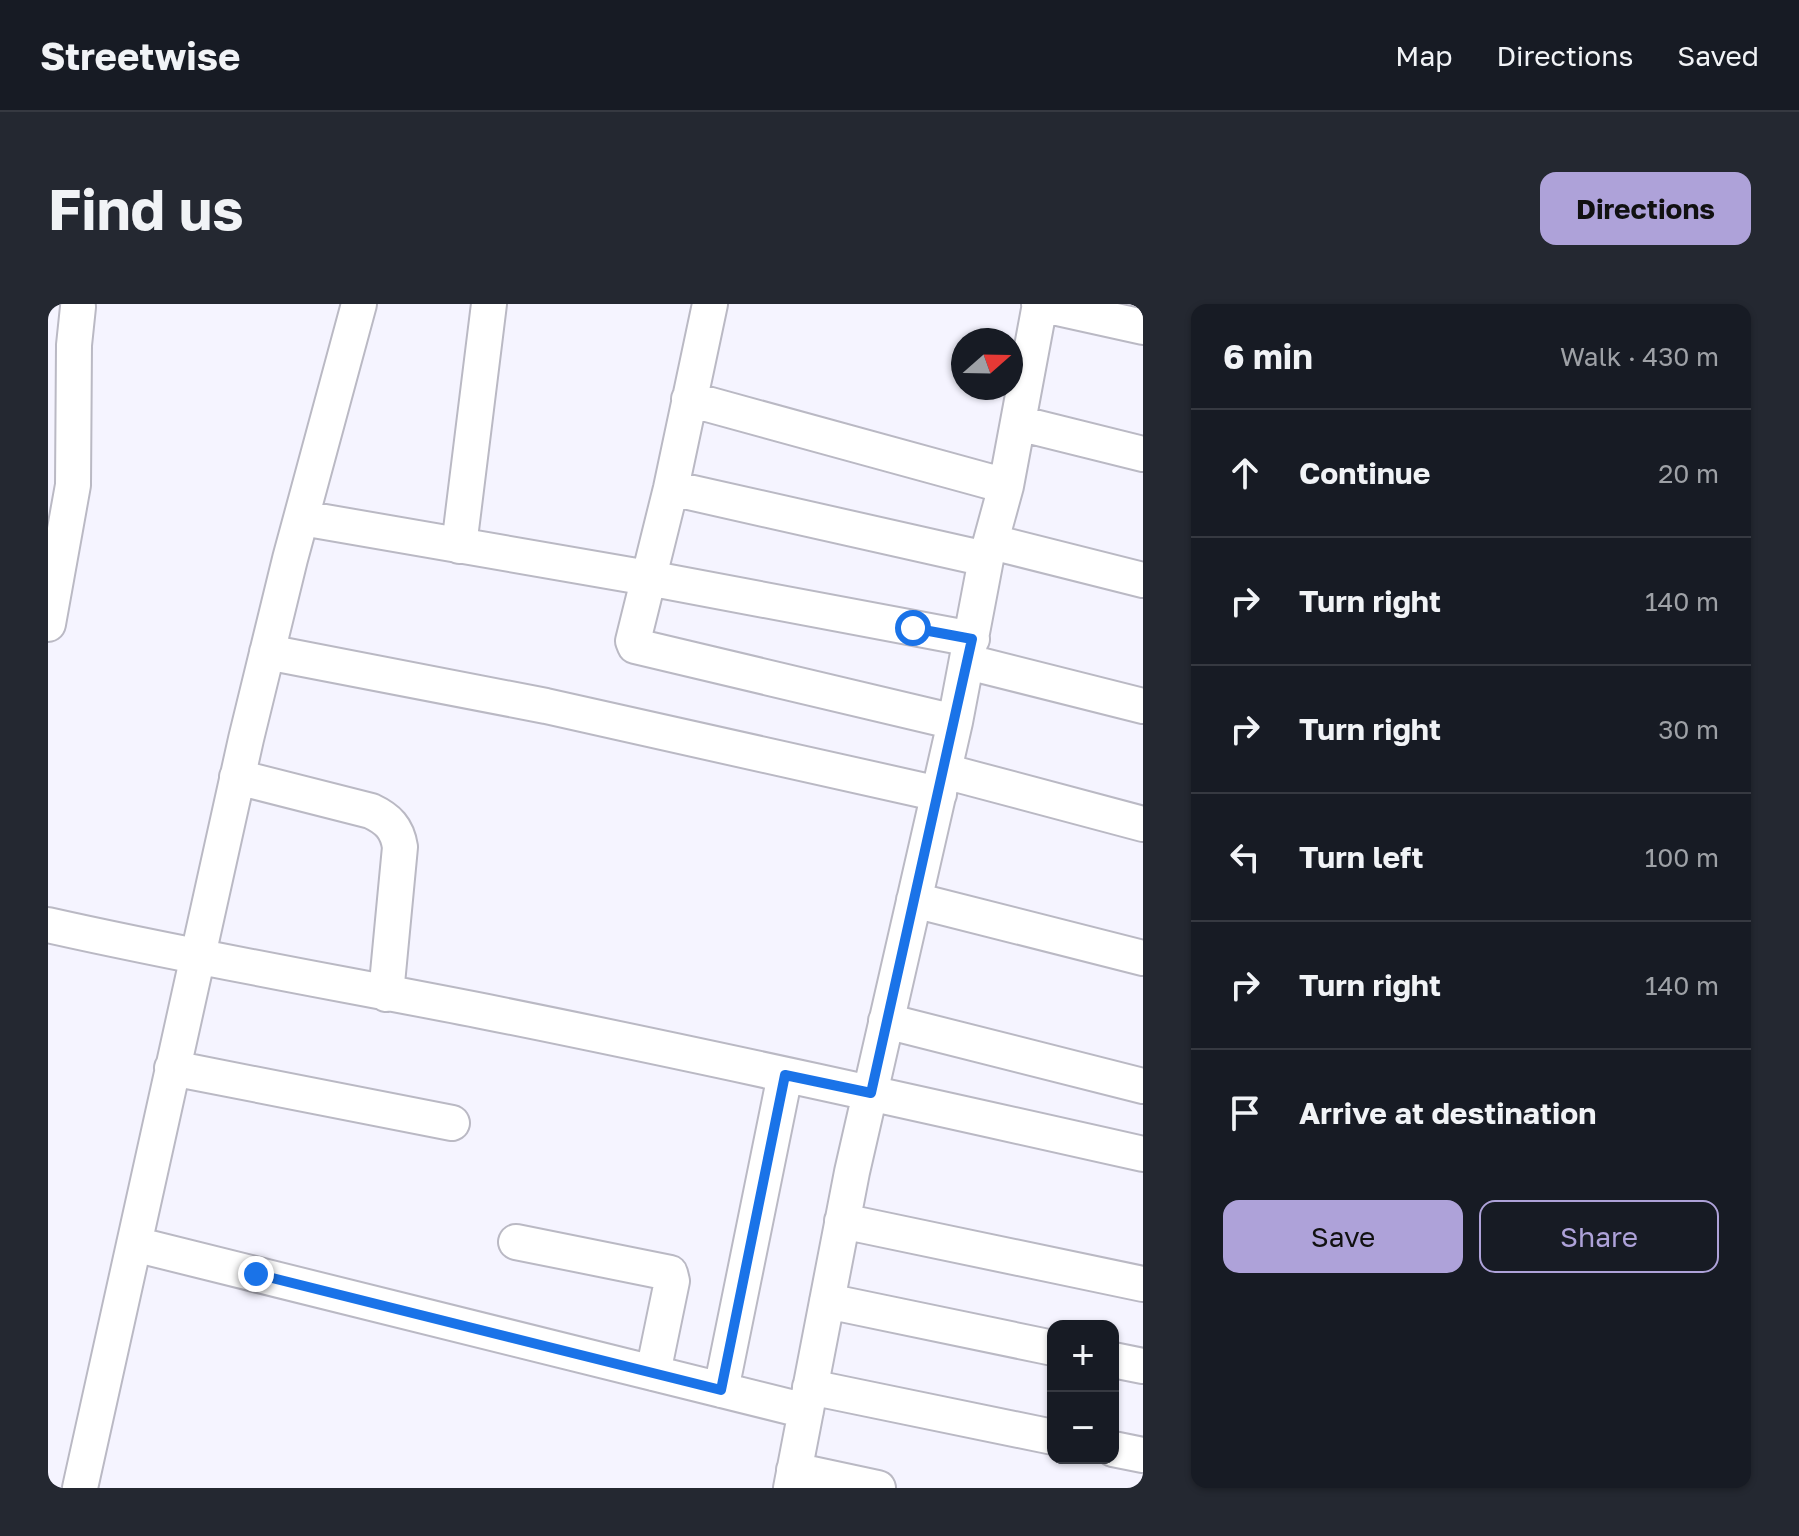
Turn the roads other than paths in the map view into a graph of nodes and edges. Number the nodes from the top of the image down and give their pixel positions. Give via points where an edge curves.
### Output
1 (359, 304) edge
2 (489, 304) edge
3 (710, 304) edge
4 (1040, 304) edge
5 (70, 311) edge
6 (1143, 327) edge
7 (689, 399) junction
8 (1018, 423) junction
9 (1143, 454) edge
10 (1006, 486) junction
11 (671, 488) junction
12 (302, 518) junction
13 (459, 546) junction
14 (989, 551) junction
15 (648, 578) junction
16 (1143, 580) edge
17 (48, 624) edge
18 (970, 651) junction
19 (267, 652) junction
20 (1143, 706) edge
21 (955, 722) junction
22 (237, 777) junction
23 (941, 782) junction
24 (1143, 824) edge
25 (914, 900) junction
26 (48, 925) edge
27 (197, 958) junction
28 (1143, 958) edge
29 (386, 994) junction
30 (886, 1021) junction
31 (172, 1068) junction
32 (785, 1075) junction
33 (1143, 1086) edge
34 (871, 1093) junction
35 (452, 1123) dead end
36 (1143, 1154) edge
37 (842, 1221) junction
38 (516, 1242) dead end
39 (134, 1244) junction
40 (1143, 1284) edge
41 (827, 1301) junction
42 (1047, 1347) edge
43 (1119, 1361) edge
44 (1143, 1366) edge
45 (653, 1373) junction
46 (721, 1390) junction
47 (808, 1399) junction
48 (1047, 1436) edge
49 (1119, 1450) edge
50 (1143, 1455) edge
51 (792, 1479) edge
52 (80, 1488) edge
53 (878, 1488) edge

1 - 12 street
2 - 13 street
3 - 7 street
4 - 6 street
4 - 8 street
5 - 17 street via 73,485
7 - 10 street
7 - 11 street
8 - 9 street
8 - 10 street
10 - 14 street
11 - 14 street
11 - 15 street
12 - 13 street
12 - 19 street
13 - 15 street
14 - 16 street
14 - 18 street
15 - 18 street
15 - 21 street via 633,641 639,649
18 - 20 street
18 - 21 street
19 - 22 street
19 - 23 street
21 - 23 street
22 - 27 street
22 - 29 street via 371,811 386,818 398,833
23 - 24 street
23 - 25 street
25 - 28 street
25 - 30 street
26 - 27 street
27 - 29 street
27 - 31 street
29 - 32 street
30 - 33 street
30 - 34 street
31 - 35 street
31 - 39 street
32 - 34 street
32 - 46 street
34 - 36 street
34 - 37 street
37 - 40 street
37 - 41 street
38 - 45 street via 670,1273
39 - 45 street
39 - 52 street
41 - 42 street
41 - 47 street
43 - 44 street
45 - 46 street
46 - 47 street
47 - 48 street
47 - 51 street
49 - 50 street
51 - 53 street

